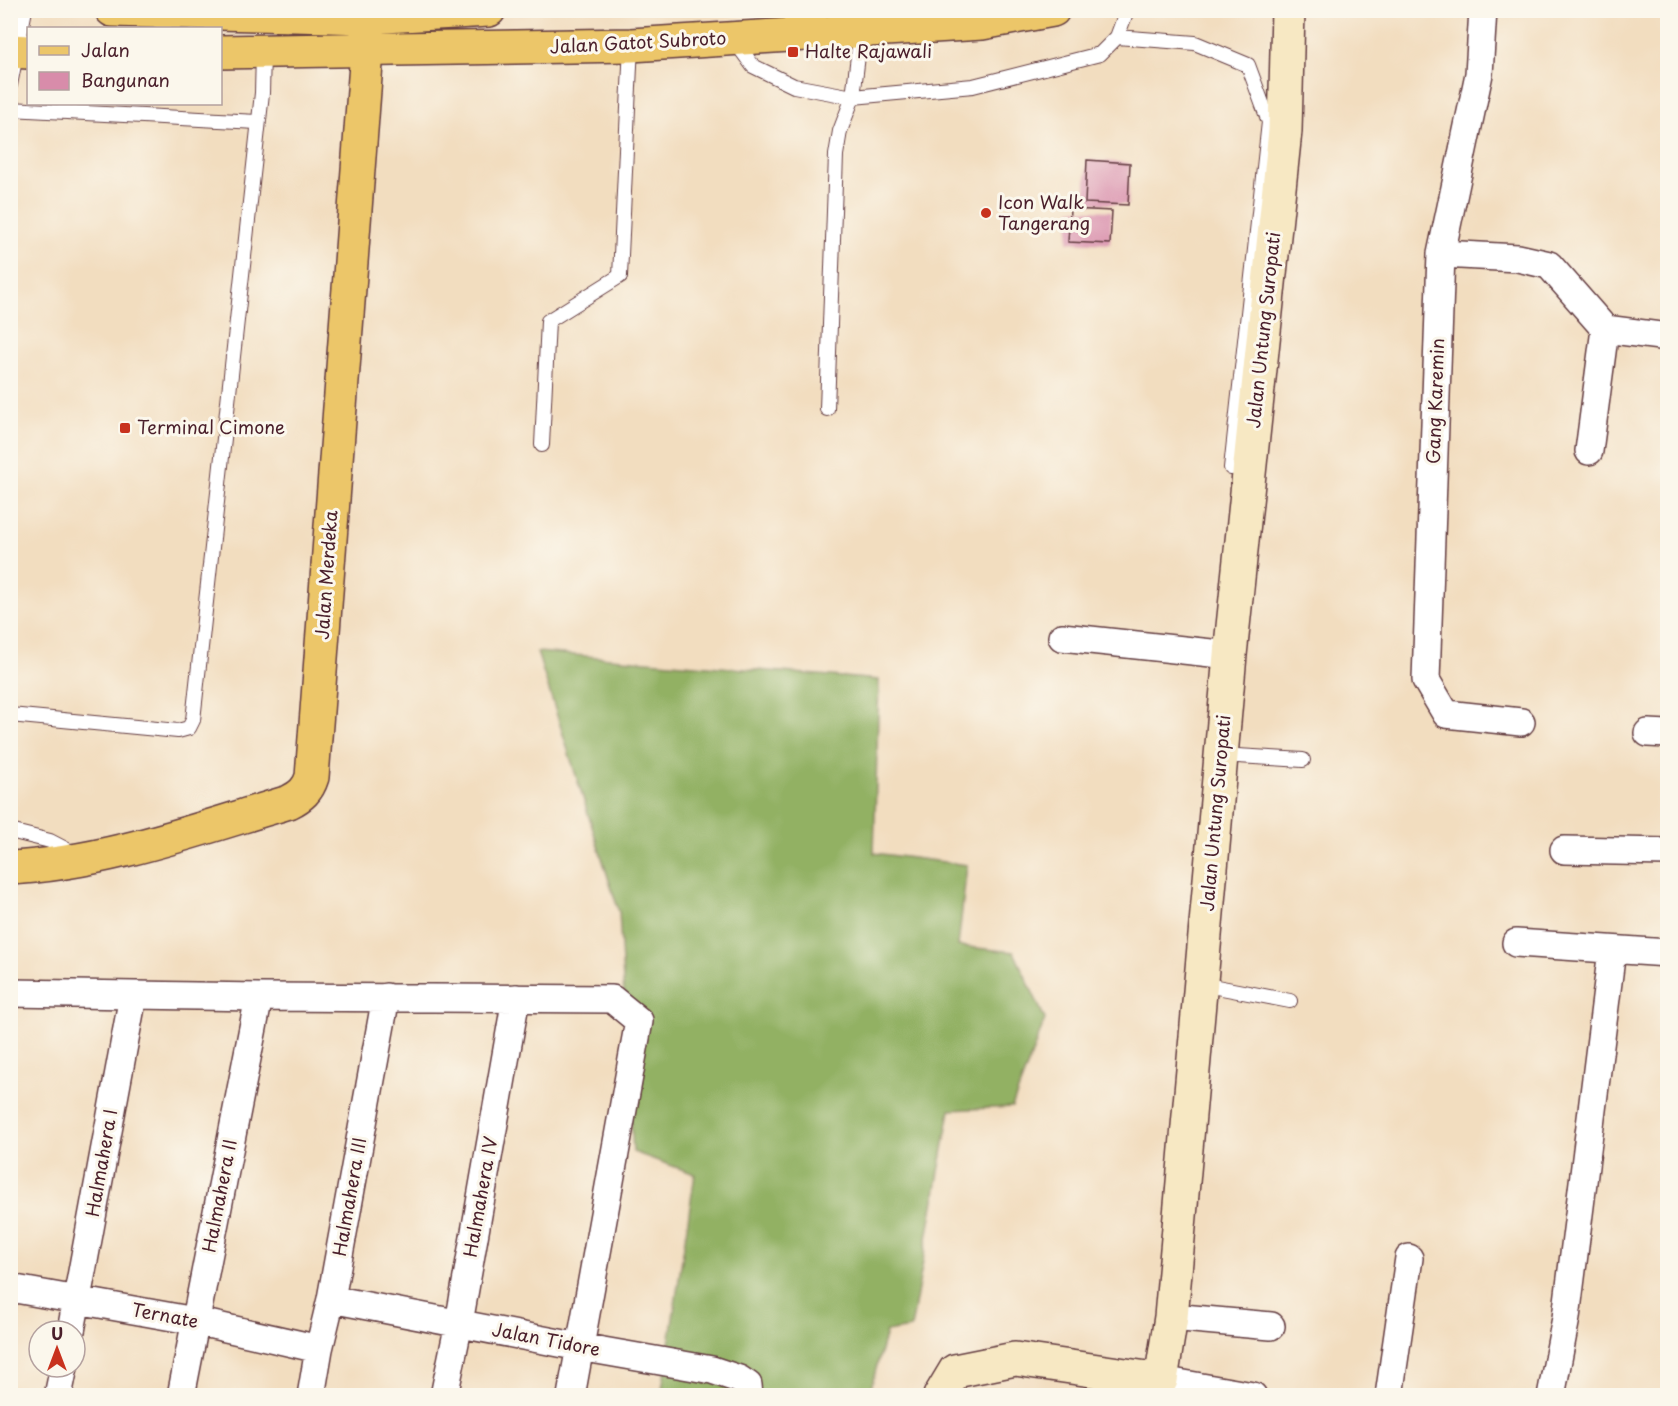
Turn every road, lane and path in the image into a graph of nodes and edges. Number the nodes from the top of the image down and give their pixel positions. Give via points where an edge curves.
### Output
1 (25, 10) edge
2 (112, 10) edge
3 (1053, 10) edge
4 (1127, 10) edge
5 (1288, 10) edge
6 (1483, 10) edge
7 (471, 11) edge
8 (367, 17) junction
9 (861, 30) junction
10 (1117, 37) junction
11 (733, 38) junction
12 (631, 45) junction
13 (367, 51) junction
14 (19, 52) edge
15 (222, 52) edge
16 (263, 52) junction
17 (10, 85) edge
18 (853, 97) junction
19 (10, 109) edge
20 (257, 122) junction
21 (1441, 254) junction
22 (1605, 329) junction
23 (1668, 337) edge
24 (827, 409) dead end
25 (542, 445) dead end
26 (1589, 451) dead end
27 (1231, 468) dead end
28 (1062, 637) dead end
29 (1230, 656) junction
30 (10, 715) edge
31 (1521, 722) dead end
32 (1221, 755) junction
33 (1303, 760) dead end
34 (10, 831) edge
35 (1564, 850) dead end
36 (1668, 852) edge
37 (85, 860) junction
38 (10, 868) edge
39 (1516, 942) dead end
40 (1612, 950) junction
41 (1668, 953) edge
42 (1201, 984) junction
43 (10, 993) edge
44 (133, 996) junction
45 (259, 997) junction
46 (386, 997) junction
47 (516, 998) junction
48 (1290, 1001) dead end
49 (1409, 1258) dead end
50 (10, 1288) edge
51 (77, 1299) junction
52 (332, 1299) junction
53 (1171, 1317) junction
54 (73, 1319) edge
55 (195, 1322) junction
56 (459, 1323) junction
57 (1271, 1326) dead end
58 (580, 1347) junction
59 (319, 1349) junction
60 (61, 1379) edge
61 (1143, 1384) edge
62 (58, 1395) edge
63 (182, 1395) edge
64 (311, 1395) edge
65 (444, 1395) edge
66 (571, 1395) edge
67 (749, 1395) edge
68 (940, 1395) edge
69 (1252, 1395) edge
70 (1389, 1395) edge
71 (1551, 1395) edge

1 - 14 lane
2 - 8 main road
3 - 9 main road, Jalan Gatot Subroto via 982,22
4 - 10 lane
5 - 29 street, Jalan Untung Suropati via 1285,131
6 - 21 street, Gang Karemin via 1479,74
7 - 8 main road
8 - 13 main road, Jalan Merdeka
9 - 11 main road, Jalan Gatot Subroto
9 - 18 lane
10 - 18 lane via 1100,54 973,86
10 - 27 lane via 1195,43 1248,64 1269,122
11 - 12 main road, Jalan Gatot Subroto
11 - 18 lane via 753,66 794,86
12 - 13 main road, Jalan Gatot Subroto
12 - 25 lane via 620,276 548,321
13 - 16 main road, Jalan Gatot Subroto
13 - 37 main road, Jalan Merdeka via 309,786 289,802
14 - 17 lane
15 - 16 main road, Jalan Gatot Subroto
16 - 20 lane
18 - 24 lane via 836,155
19 - 20 lane
20 - 30 lane via 194,720 189,728 178,730
21 - 22 street via 1518,258 1549,265
21 - 31 street, Gang Karemin via 1426,680 1446,714
22 - 23 street
22 - 26 street
28 - 29 street
29 - 32 street, Jalan Untung Suropati
32 - 33 lane
32 - 42 street, Jalan Untung Suropati
34 - 37 lane via 50,841
35 - 36 street
37 - 38 main road, Jalan Merdeka
39 - 40 street
40 - 41 street
40 - 71 street via 1566,1318
42 - 48 lane
42 - 53 street, Jalan Untung Suropati
43 - 44 street
44 - 45 street
44 - 51 street, Halmahera I
45 - 46 street
45 - 55 street, Halmahera II
46 - 47 street
46 - 52 street, Halmahera III
47 - 56 street, Halmahera IV
47 - 58 street via 612,999 639,1021
49 - 70 street
50 - 51 street, Ternate
51 - 54 street, Halmahera I
51 - 55 street, Ternate
52 - 56 street, Jalan Tidore
52 - 59 street, Halmahera III
53 - 57 street
53 - 61 street, Jalan Untung Suropati
55 - 59 street, Ternate
55 - 63 street, Halmahera II
56 - 58 street, Jalan Tidore
56 - 65 street, Halmahera IV
58 - 66 street
58 - 67 street, Jalan Tidore via 712,1370 748,1385
59 - 64 street, Halmahera III
60 - 62 street
61 - 68 street via 1015,1359 956,1371
61 - 69 street

